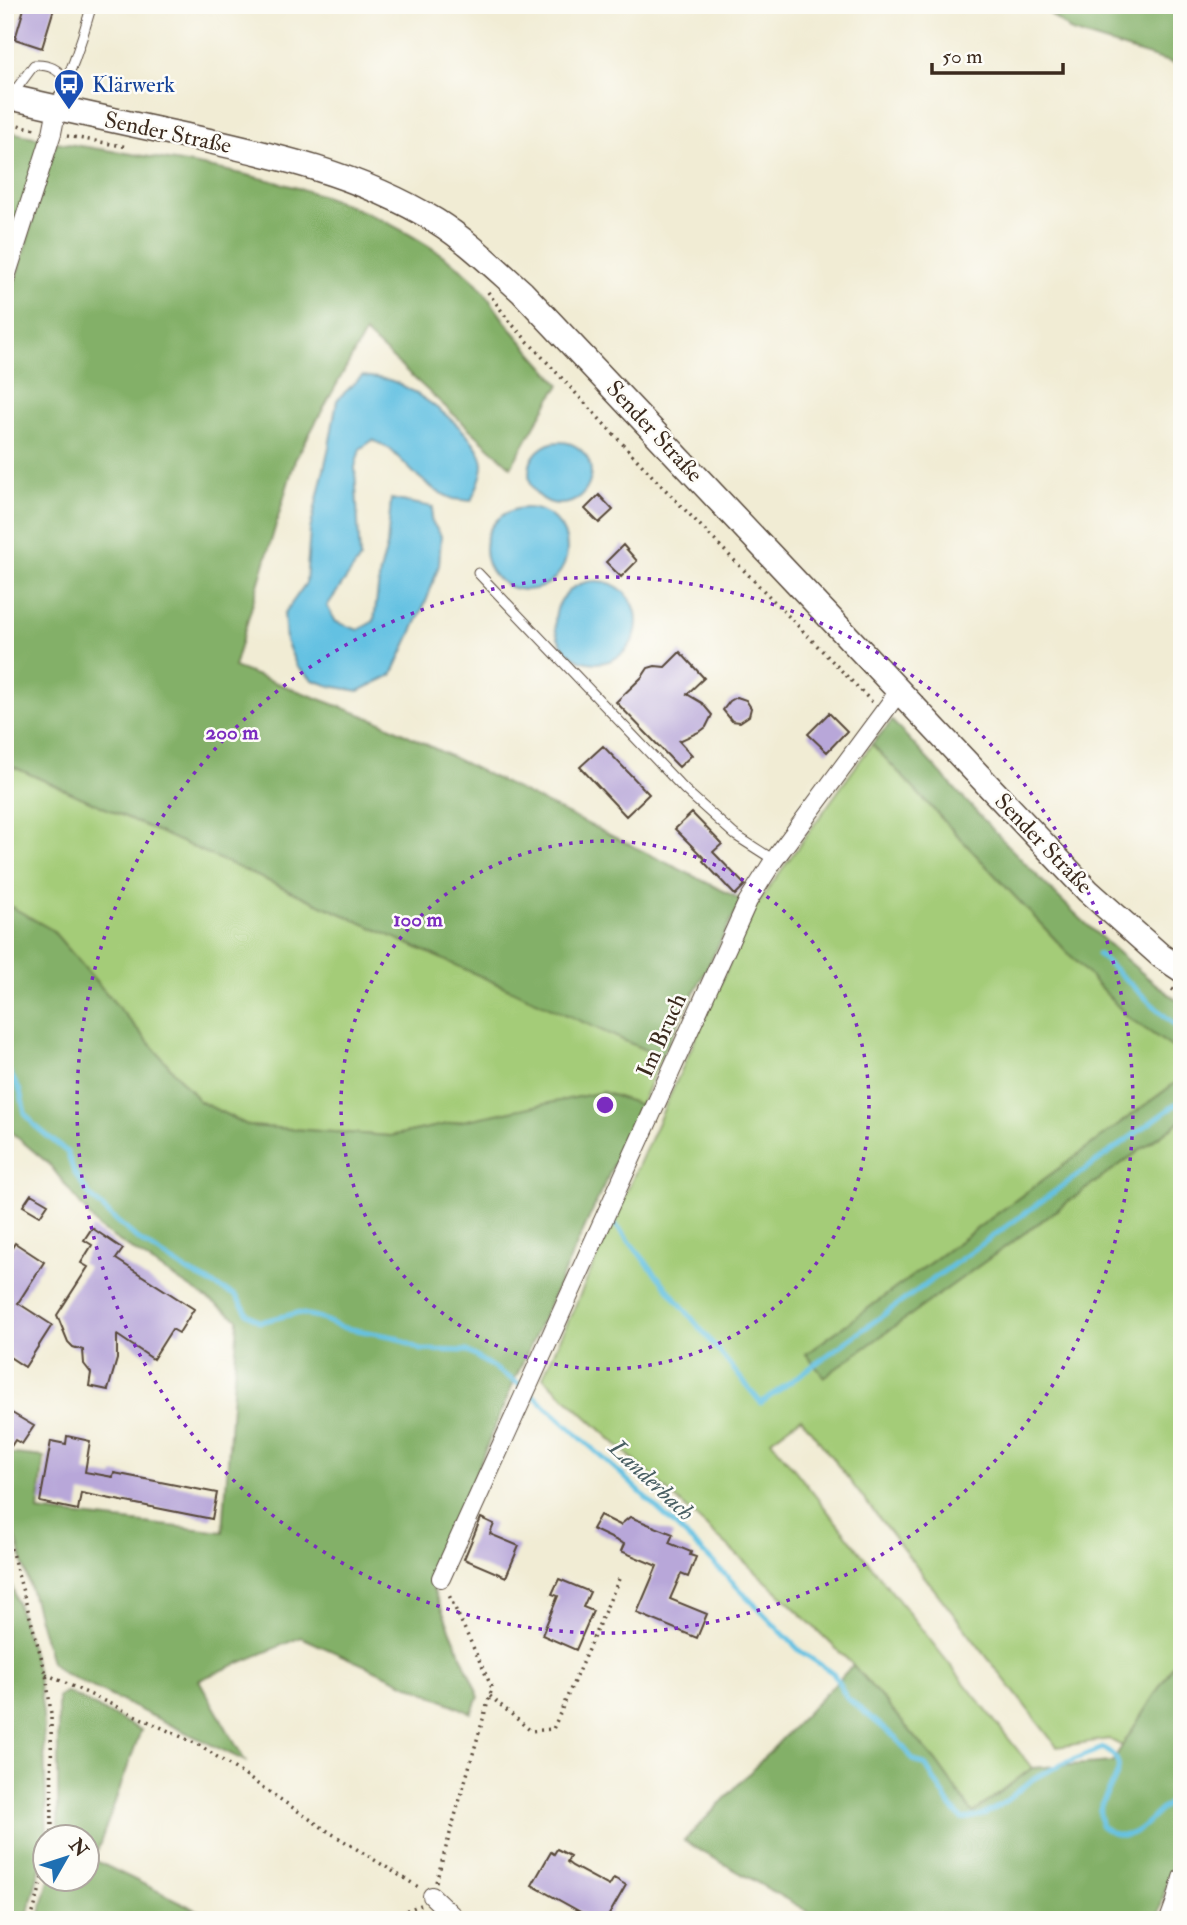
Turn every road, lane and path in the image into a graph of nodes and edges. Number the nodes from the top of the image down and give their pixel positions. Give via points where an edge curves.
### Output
1 (89, 5) edge
2 (67, 81) junction
3 (7, 97) edge
4 (55, 108) junction
5 (5, 122) edge
6 (52, 133) junction
7 (133, 148) dead end
8 (5, 280) edge
9 (483, 285) dead end
10 (478, 573) dead end
11 (900, 690) junction
12 (883, 713) junction
13 (774, 860) junction
14 (1176, 979) edge
15 (1182, 996) edge
16 (5, 1528) edge
17 (441, 1578) joint
18 (619, 1579) dead end
19 (46, 1674) junction
20 (490, 1696) junction
21 (52, 1824) edge
22 (1182, 1878) edge
23 (39, 1894) edge
24 (432, 1896) junction
25 (32, 1920) edge
26 (380, 1920) edge
27 (457, 1920) edge
28 (1169, 1920) edge

1 - 2 lane via 80,49
2 - 3 lane via 46,64 34,65
2 - 4 lane
3 - 4 main road, Sender Straße
4 - 6 street
4 - 11 main road, Sender Straße via 316,168 387,195 437,222 522,292
5 - 6 path
6 - 7 path
6 - 8 street
9 - 12 path via 509,321 638,461
10 - 13 lane via 691,796 735,835
11 - 12 street, Im Bruch
11 - 14 main road, Sender Straße via 1088,891 1161,956
12 - 13 street, Im Bruch
13 - 17 street, Im Bruch via 748,901
14 - 15 path
16 - 19 path
17 - 20 path via 492,1688
18 - 20 path via 553,1729 531,1731
19 - 21 path
19 - 24 path via 201,1746
20 - 24 path
22 - 28 street
23 - 25 path
24 - 26 path via 421,1905
24 - 27 street

